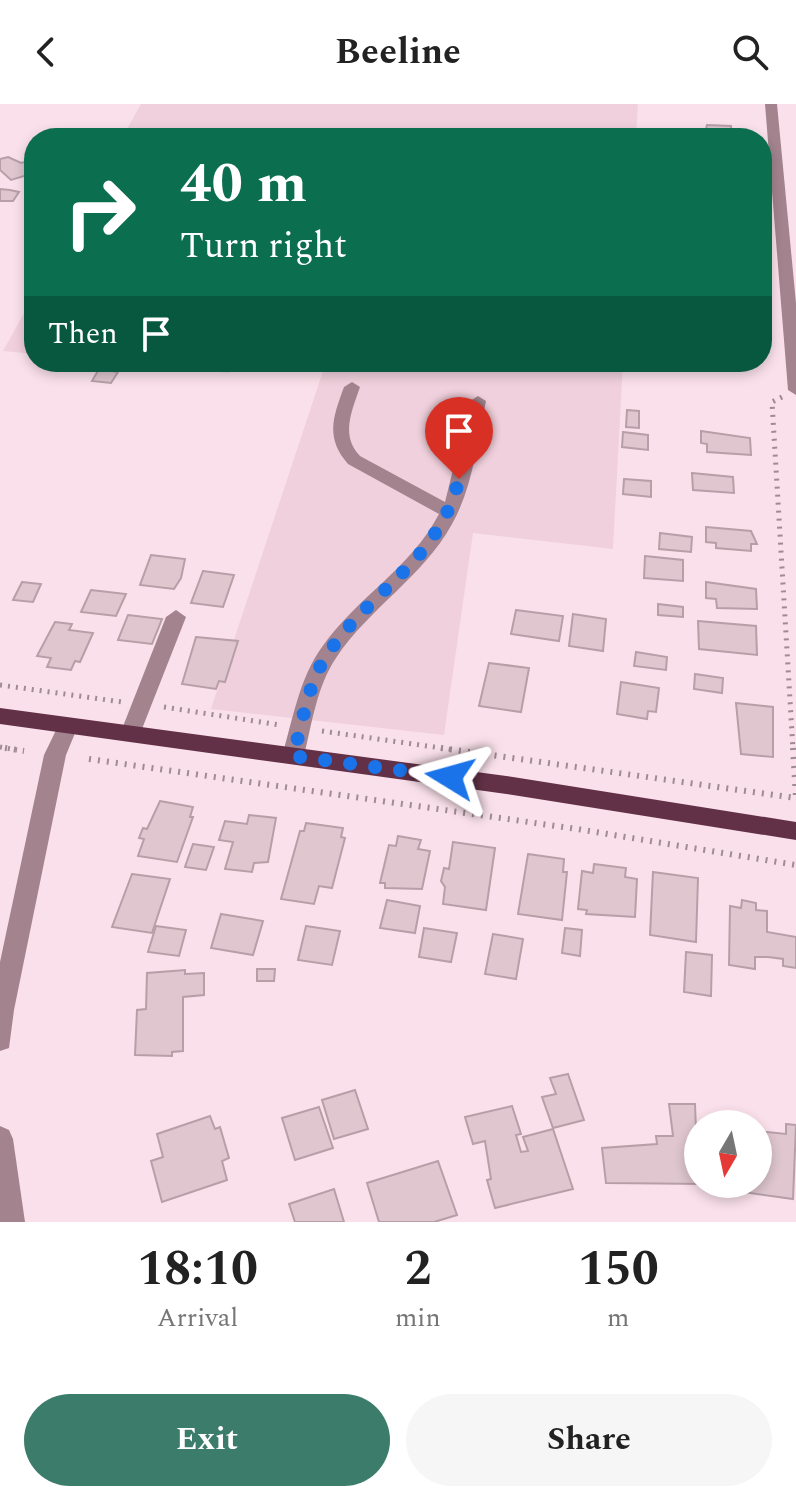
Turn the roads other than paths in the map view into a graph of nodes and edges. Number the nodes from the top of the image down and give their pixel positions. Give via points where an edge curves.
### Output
1 (771, 104) edge
2 (794, 334) edge
3 (352, 387) dead end
4 (790, 393) edge
5 (478, 401) dead end
6 (449, 512) junction
7 (176, 617) dead end
8 (0, 716) edge
9 (68, 726) junction
10 (130, 734) junction
11 (293, 756) junction
12 (796, 831) edge
13 (0, 1040) edge
14 (0, 1139) edge
15 (11, 1222) edge

1 - 2 street
2 - 4 street
3 - 6 street via 338,431 344,451
5 - 6 street
6 - 11 street via 429,547 327,654
7 - 10 street
8 - 9 main road
9 - 10 main road
9 - 13 street via 55,755
10 - 11 main road
11 - 12 main road
14 - 15 street

